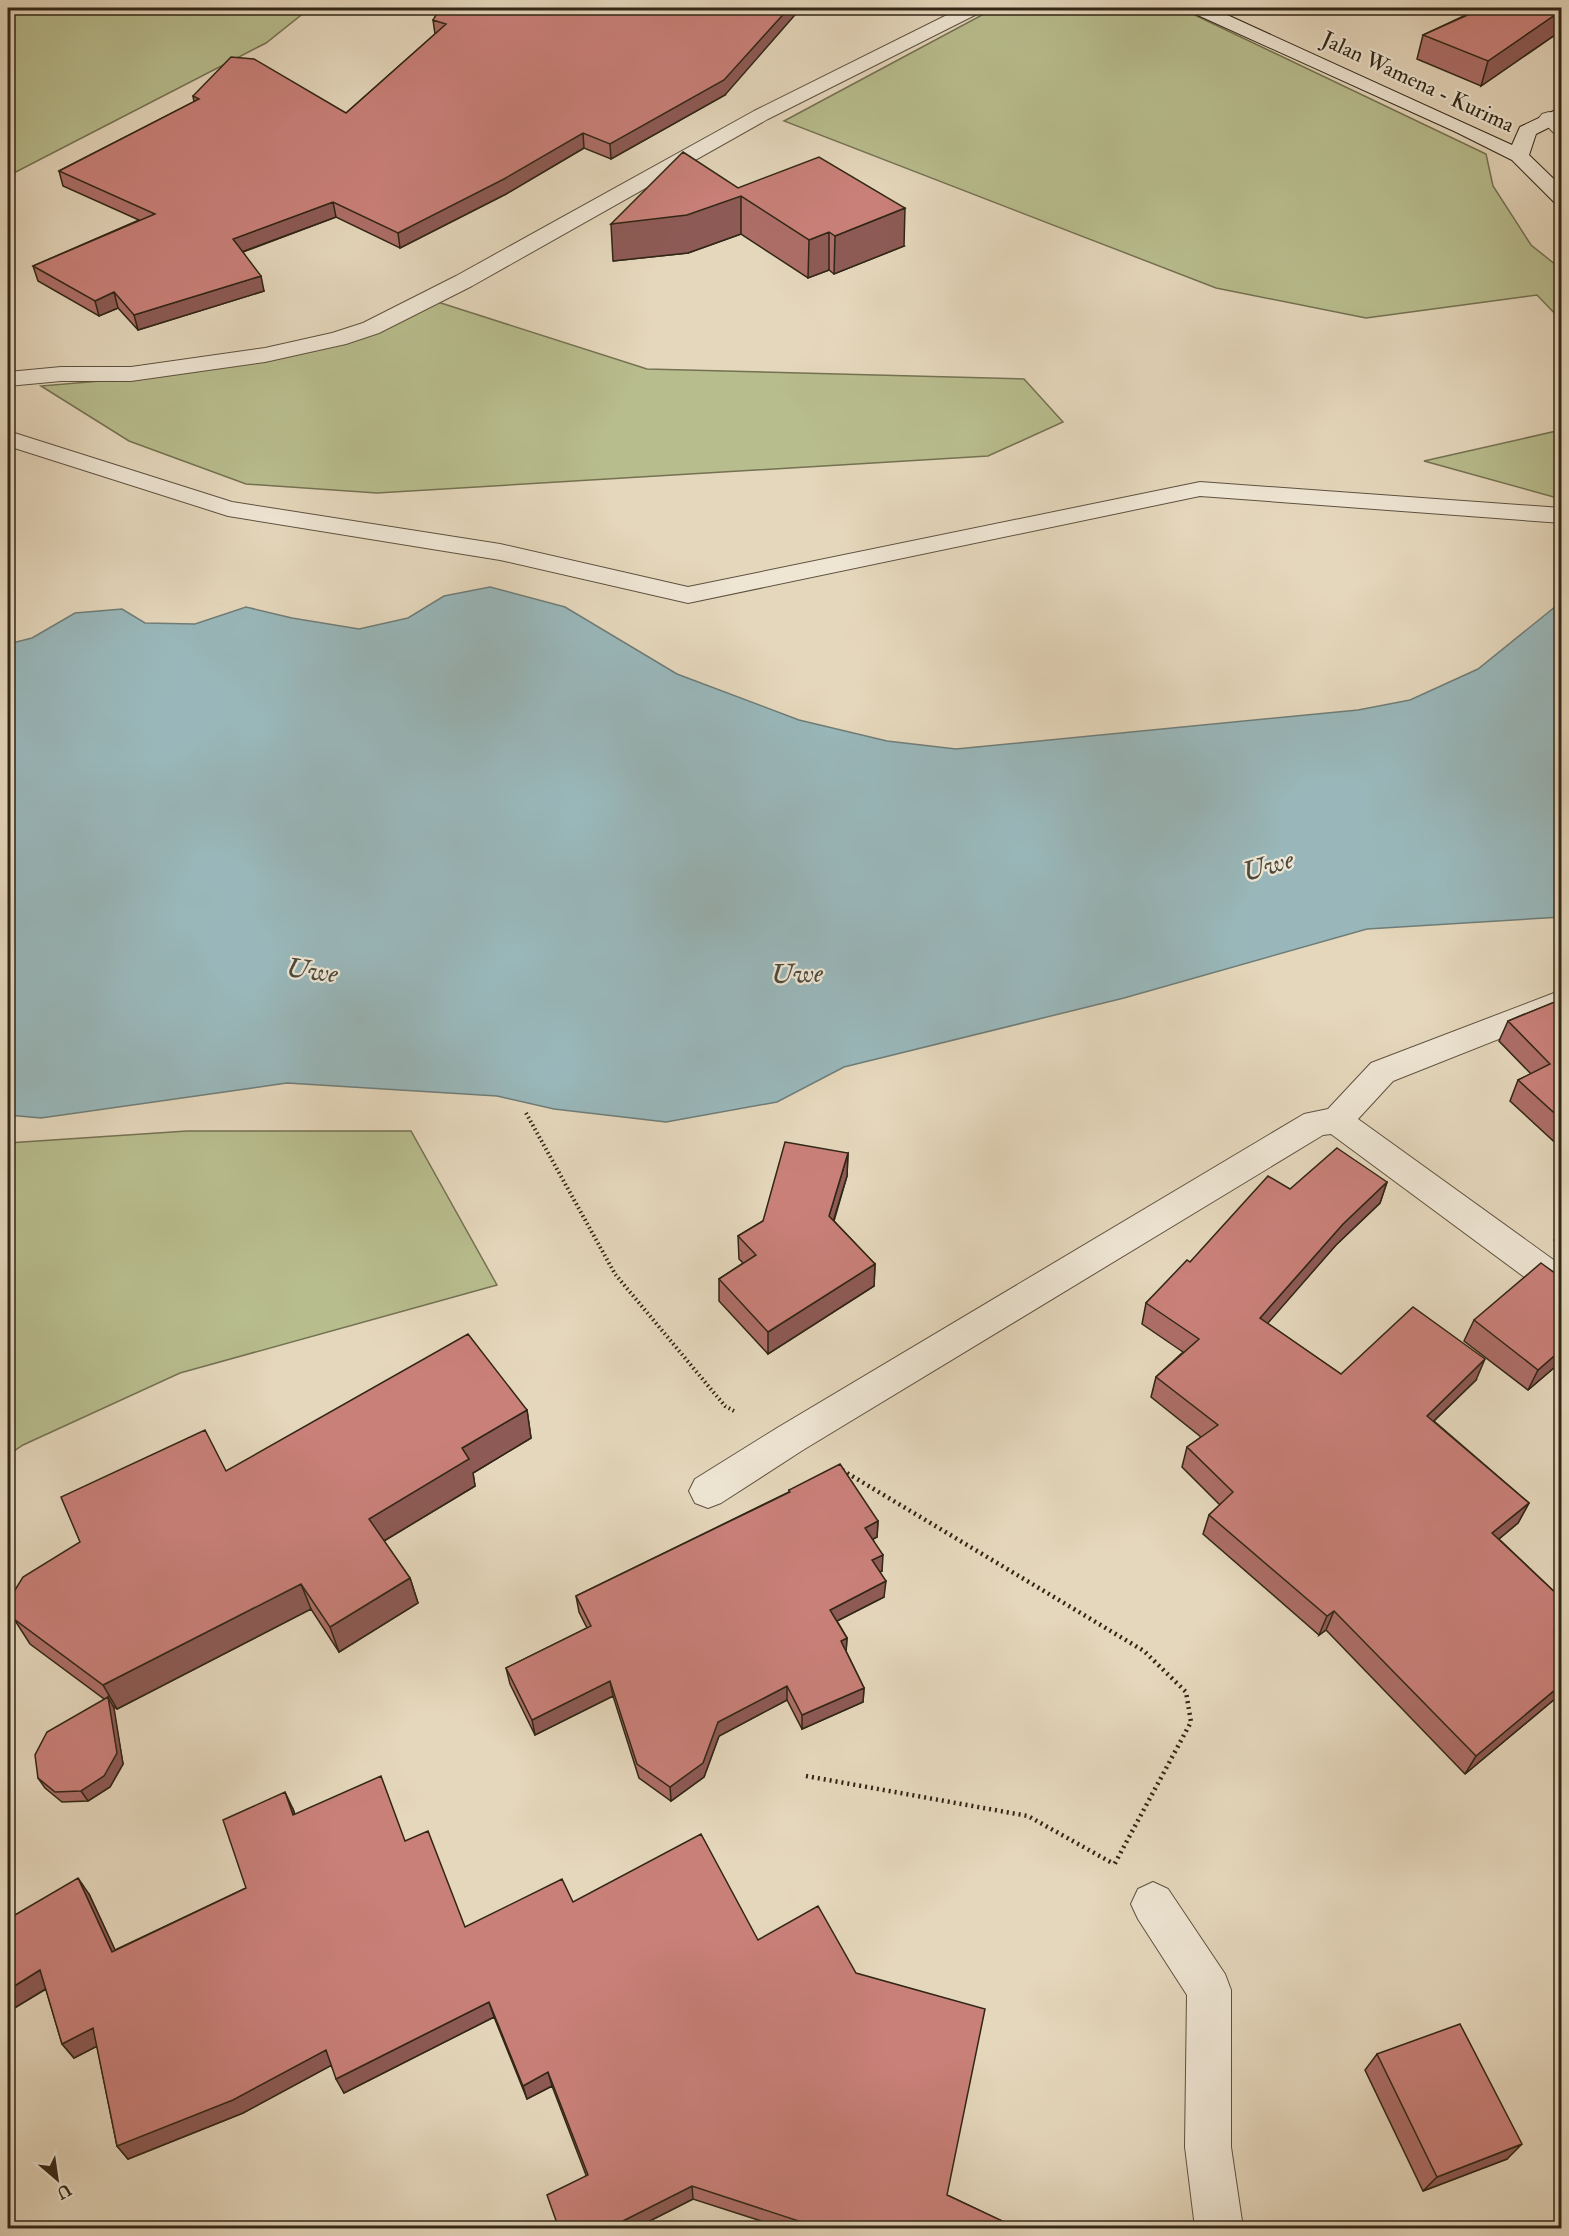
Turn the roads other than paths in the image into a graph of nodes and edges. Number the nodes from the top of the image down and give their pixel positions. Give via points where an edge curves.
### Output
1 (974, 8) edge
2 (1198, 8) edge
3 (1557, 120) edge
4 (1519, 156) junction
5 (1562, 198) edge
6 (8, 379) edge
7 (8, 438) edge
8 (1562, 516) edge
9 (1562, 1001) edge
10 (1337, 1121) junction
11 (1562, 1286) edge
12 (708, 1491) dead end
13 (1153, 1904) road end
14 (1219, 2229) edge

1 - 6 street via 760,115 464,281 371,328 265,355 131,374
2 - 4 street, Jalan Wamena - Kurima
3 - 4 street via 1527,131
4 - 5 street, Jalan Wamena - Kurima
7 - 8 street via 228,509 500,552 688,595 1200,489
9 - 10 street via 1382,1072
10 - 11 street
10 - 12 street via 1316,1123
13 - 14 street via 1209,1990 1208,2147

